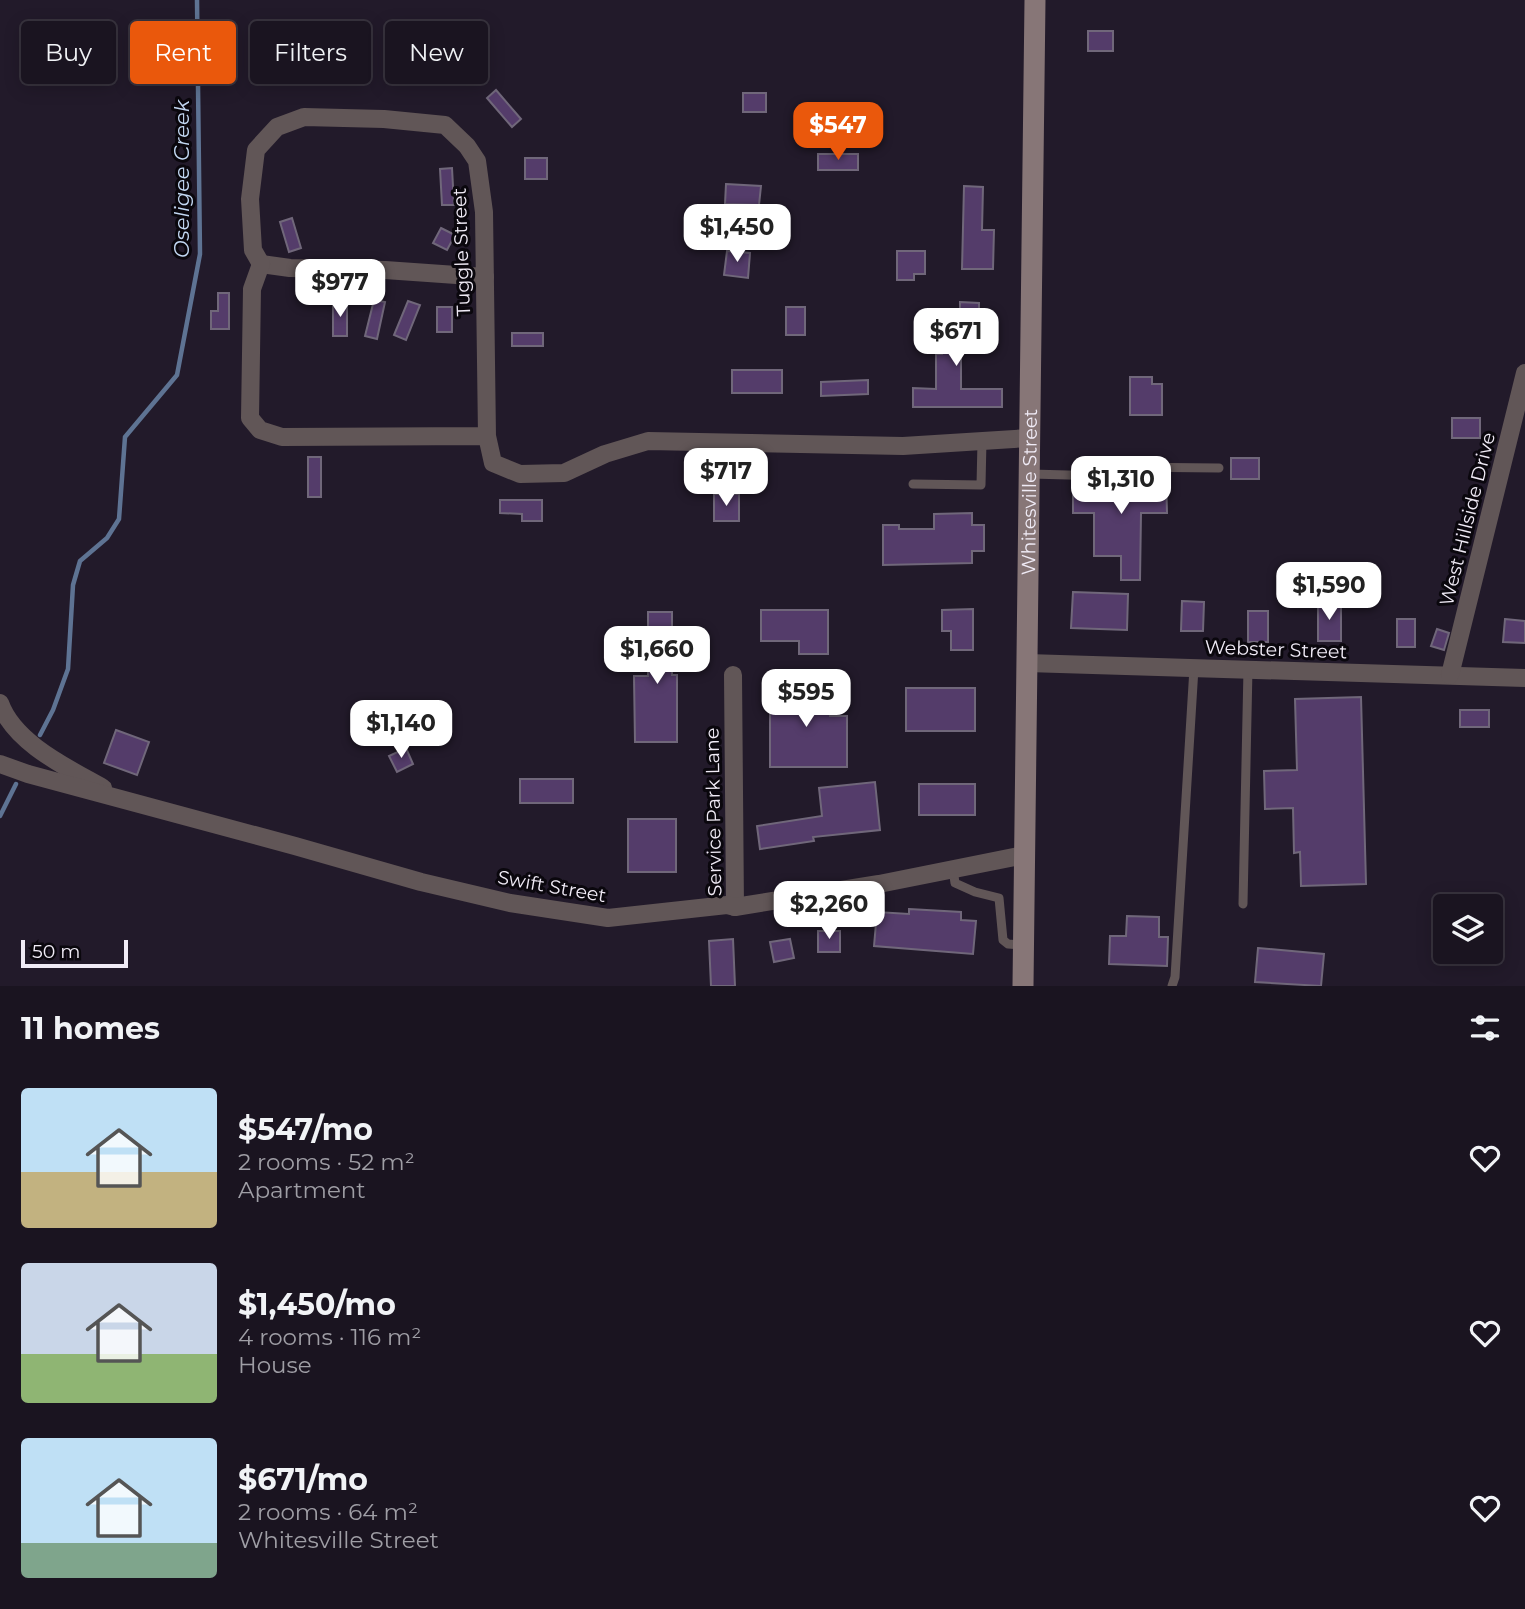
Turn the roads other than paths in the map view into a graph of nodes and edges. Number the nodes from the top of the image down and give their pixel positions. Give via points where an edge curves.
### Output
1 (1035, 0) edge
2 (261, 264) junction
3 (485, 277) junction
4 (1525, 373) edge
5 (487, 436) junction
6 (1029, 438) junction
7 (982, 441) junction
8 (1219, 468) dead end
9 (1029, 474) junction
10 (914, 484) dead end
11 (1027, 663) junction
12 (1194, 668) junction
13 (1248, 669) junction
14 (733, 675) dead end
15 (1450, 675) junction
16 (1525, 678) edge
17 (0, 704) edge
18 (0, 764) edge
19 (123, 800) junction
20 (1024, 855) junction
21 (954, 869) junction
22 (1243, 904) dead end
23 (735, 907) junction
24 (1023, 945) junction
25 (1023, 986) edge
26 (1172, 986) edge

1 - 6 main road, Whitesville Street
2 - 3 street
2 - 3 street, Tuggle Street via 253,250 250,199 256,150 277,127 304,117 384,119 445,125 477,161
2 - 5 street via 252,289 250,418 260,430 282,438
3 - 5 street, Tuggle Street
4 - 15 street, West Hillside Drive
5 - 7 street, Tuggle Street via 493,463 520,474 564,473 648,441 903,446
6 - 7 street, Tuggle Street
6 - 9 main road, Whitesville Street
7 - 10 lane via 981,485
8 - 9 lane via 1119,467 1104,476
9 - 11 main road, Whitesville Street
11 - 12 street, Webster Street
11 - 20 main road, Whitesville Street
12 - 13 street, Webster Street
12 - 26 lane
13 - 15 street, Webster Street
13 - 22 lane
14 - 23 street, Service Park Lane
15 - 16 street, Webster Street
17 - 19 street, Swift Street via 5,717 40,751
18 - 19 street, Swift Street
19 - 23 street, Swift Street via 510,903 608,918
20 - 21 street, Swift Street
20 - 24 main road, Whitesville Street
21 - 23 street, Swift Street
21 - 24 lane via 955,883 999,898 1003,940
24 - 25 main road, Whitesville Street

